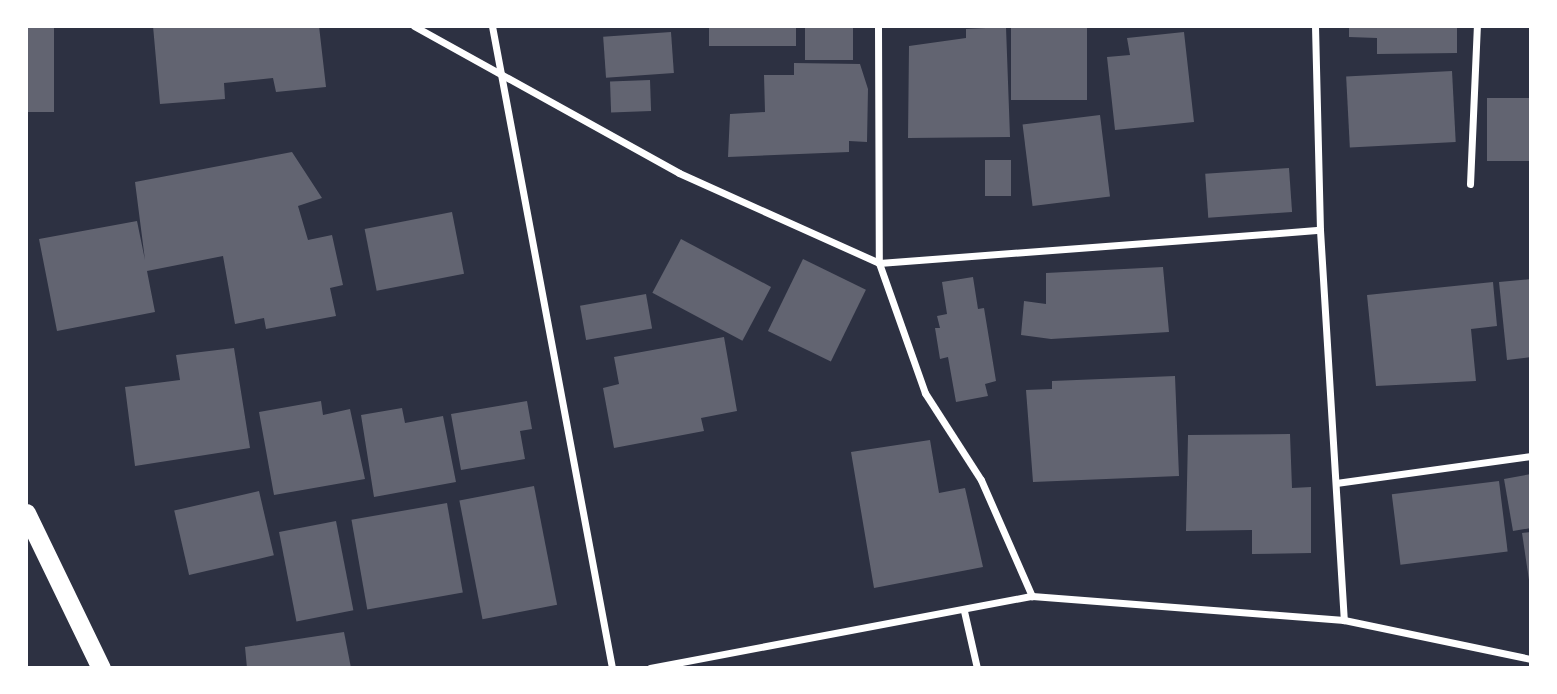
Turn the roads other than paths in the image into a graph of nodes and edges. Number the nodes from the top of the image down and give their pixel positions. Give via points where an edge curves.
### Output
1 (414, 26) edge
2 (492, 26) edge
3 (878, 26) edge
4 (1315, 26) edge
5 (1477, 26) edge
6 (501, 73) junction
7 (1470, 184) dead end
8 (1320, 230) junction
9 (879, 262) junction
10 (1531, 456) edge
11 (1336, 483) junction
12 (26, 513) edge
13 (1032, 596) junction
14 (964, 611) junction
15 (1344, 620) junction
16 (1531, 659) edge
17 (100, 668) edge
18 (612, 668) edge
19 (650, 668) edge
20 (977, 668) edge

1 - 6 street
2 - 6 street
3 - 9 street
4 - 8 street
5 - 7 street
6 - 9 street via 678,173
6 - 18 street
8 - 9 street
8 - 11 street
9 - 13 street via 925,393 981,480
10 - 11 street
11 - 15 street
12 - 17 highway
13 - 14 street
13 - 15 street
14 - 19 street
14 - 20 street
15 - 16 street

